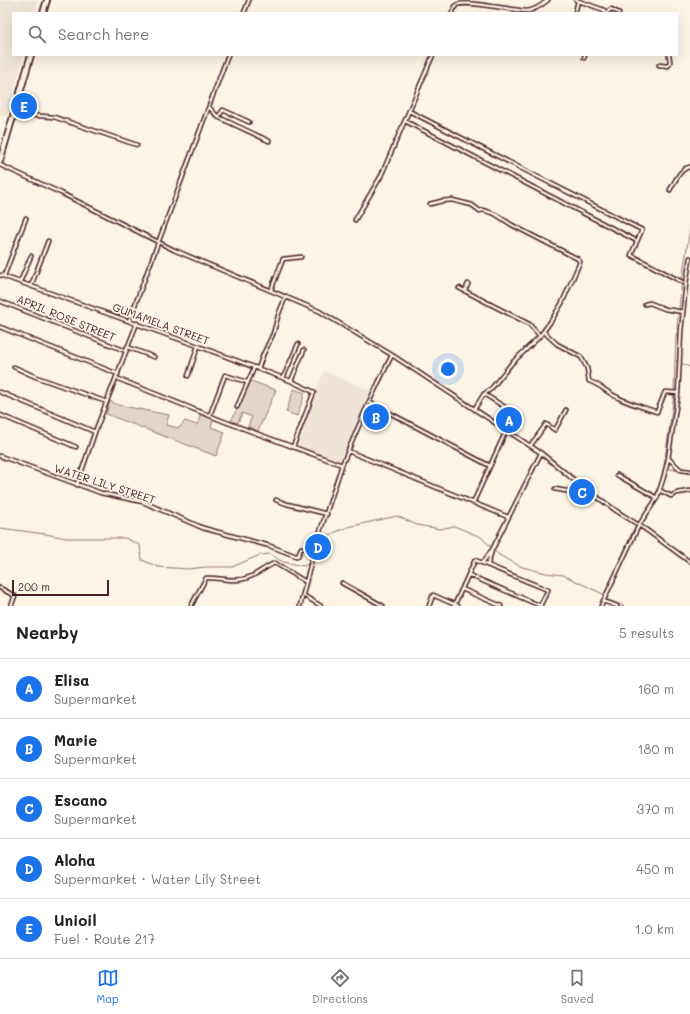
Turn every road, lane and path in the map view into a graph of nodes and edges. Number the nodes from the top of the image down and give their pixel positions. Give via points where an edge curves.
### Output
1 (46, 0) edge
2 (249, 0) edge
3 (477, 0) edge
4 (481, 0) edge
5 (548, 0) edge
6 (577, 0) edge
7 (43, 12) edge
8 (244, 12) edge
9 (453, 12) edge
10 (575, 12) edge
11 (605, 12) edge
12 (607, 12) edge
13 (617, 12) edge
14 (31, 56) edge
15 (228, 56) edge
16 (433, 56) edge
17 (669, 56) edge
18 (659, 65) dead end
19 (209, 107) junction
20 (409, 112) junction
21 (14, 114) junction
22 (218, 117) junction
23 (404, 121) junction
24 (249, 122) dead end
25 (269, 141) dead end
26 (137, 145) dead end
27 (0, 161) edge
28 (0, 165) edge
29 (690, 167) edge
30 (670, 190) dead end
31 (430, 204) dead end
32 (26, 218) dead end
33 (355, 220) dead end
34 (48, 241) dead end
35 (637, 241) junction
36 (158, 242) junction
37 (31, 256) dead end
38 (300, 257) dead end
39 (690, 258) edge
40 (0, 275) edge
41 (4, 276) junction
42 (20, 282) junction
43 (468, 284) dead end
44 (686, 284) junction
45 (30, 286) junction
46 (459, 288) dead end
47 (271, 290) junction
48 (465, 291) junction
49 (286, 296) junction
50 (0, 301) edge
51 (645, 304) dead end
52 (683, 312) junction
53 (130, 320) junction
54 (137, 324) junction
55 (0, 327) edge
56 (544, 332) junction
57 (540, 336) junction
58 (298, 344) dead end
59 (198, 346) junction
60 (127, 347) junction
61 (304, 350) dead end
62 (126, 351) junction
63 (392, 354) junction
64 (154, 357) dead end
65 (14, 367) dead end
66 (254, 368) junction
67 (258, 369) junction
68 (118, 374) junction
69 (188, 376) dead end
70 (116, 378) junction
71 (283, 378) junction
72 (291, 381) junction
73 (247, 382) junction
74 (0, 392) edge
75 (484, 394) junction
76 (678, 394) junction
77 (107, 402) junction
78 (369, 402) junction
79 (238, 407) dead end
80 (475, 408) junction
81 (566, 410) dead end
82 (0, 415) edge
83 (210, 415) junction
84 (522, 418) dead end
85 (507, 429) junction
86 (95, 432) junction
87 (531, 446) junction
88 (76, 447) dead end
89 (293, 447) junction
90 (348, 451) junction
91 (542, 453) junction
92 (0, 456) edge
93 (668, 459) junction
94 (342, 465) junction
95 (490, 466) junction
96 (690, 471) edge
97 (617, 475) dead end
98 (77, 485) junction
99 (584, 487) junction
100 (555, 489) dead end
101 (659, 490) junction
102 (690, 491) edge
103 (657, 498) junction
104 (276, 500) dead end
105 (473, 503) junction
106 (327, 514) junction
107 (508, 517) junction
108 (639, 526) junction
109 (314, 550) junction
110 (492, 550) junction
111 (483, 562) junction
112 (690, 562) edge
113 (488, 564) junction
114 (469, 575) junction
115 (306, 582) junction
116 (342, 583) dead end
117 (0, 588) edge
118 (462, 589) junction
119 (303, 595) junction
120 (604, 601) junction
121 (11, 606) edge
122 (191, 606) edge
123 (300, 606) edge
124 (322, 606) edge
125 (383, 606) edge
126 (429, 606) edge
127 (456, 606) edge
128 (501, 606) edge
129 (541, 606) edge
130 (601, 606) edge
131 (617, 606) edge

1 - 7 main road
2 - 8 street
3 - 9 street via 460,2
4 - 5 street via 526,11
6 - 10 street
6 - 11 street
12 - 13 street via 611,9
14 - 21 main road
15 - 19 street
16 - 20 street
17 - 18 street via 668,66
19 - 22 street
19 - 36 street
20 - 23 street
20 - 35 street via 642,230
21 - 26 street via 54,117
21 - 27 main road
22 - 24 street via 223,110
22 - 25 street
23 - 33 street via 381,176
23 - 35 street
28 - 36 street
29 - 30 street via 682,171
31 - 56 street via 452,200 472,205 480,211 495,214 579,261 562,303
32 - 41 street
34 - 45 street
35 - 44 street via 631,256
36 - 47 street
36 - 53 street
37 - 42 street
38 - 47 street via 283,259
39 - 44 street
40 - 41 street, GUMAMELA STREET
41 - 42 street, GUMAMELA STREET
42 - 45 street, GUMAMELA STREET
43 - 48 street
44 - 52 street
45 - 53 street, GUMAMELA STREET
46 - 48 street
47 - 49 street
48 - 57 street via 529,324
49 - 63 street via 319,311
49 - 67 street
50 - 62 street, APRIL ROSE STREET
51 - 52 street via 650,303
52 - 76 street
53 - 54 street, GUMAMELA STREET
54 - 59 street, GUMAMELA STREET
54 - 60 street
55 - 68 street
56 - 57 street
56 - 76 street via 557,344 581,357 588,368 589,381 599,384 618,398 657,412 665,392
57 - 75 street
58 - 71 street
59 - 66 street, GUMAMELA STREET
59 - 69 street
60 - 62 street
60 - 64 street
61 - 72 street
62 - 68 street
63 - 78 street
63 - 80 street
65 - 77 street
66 - 67 street, GUMAMELA STREET
66 - 73 street
67 - 71 street, GUMAMELA STREET
68 - 70 street
70 - 77 street
70 - 83 street
71 - 72 street, GUMAMELA STREET
72 - 89 street, GUMAMELA STREET via 314,392
73 - 79 street
73 - 83 street via 225,375
74 - 86 street
75 - 80 street
75 - 84 street
76 - 93 street
77 - 86 street
78 - 90 street
78 - 95 street
80 - 85 street
81 - 87 street via 555,430 546,424
82 - 88 street
83 - 89 street
85 - 87 street
85 - 95 street
86 - 98 street
87 - 91 street
89 - 94 street
90 - 94 street
90 - 105 street
91 - 99 street
91 - 107 street
92 - 98 street, WATER LILY STREET
93 - 96 street via 681,470
93 - 101 street
94 - 106 street
95 - 105 street
97 - 103 street
98 - 109 street, WATER LILY STREET via 101,493 138,500 204,528 296,556 301,548
99 - 100 street via 582,494
99 - 108 street
101 - 102 street via 671,496
101 - 103 street
103 - 108 street
104 - 106 street
105 - 107 street
106 - 109 street
107 - 110 street
108 - 112 street
108 - 120 street
109 - 115 street
110 - 111 street
110 - 113 street
111 - 113 street
111 - 114 street via 475,560
113 - 129 street via 548,590
114 - 118 street
114 - 129 street
115 - 119 street
115 - 122 street via 275,564 269,565 256,575 238,580 206,578
116 - 125 street
117 - 121 street via 15,596
118 - 127 street
118 - 128 street
119 - 123 street
119 - 124 street
120 - 130 street
120 - 131 street
126 - 127 street via 433,595

